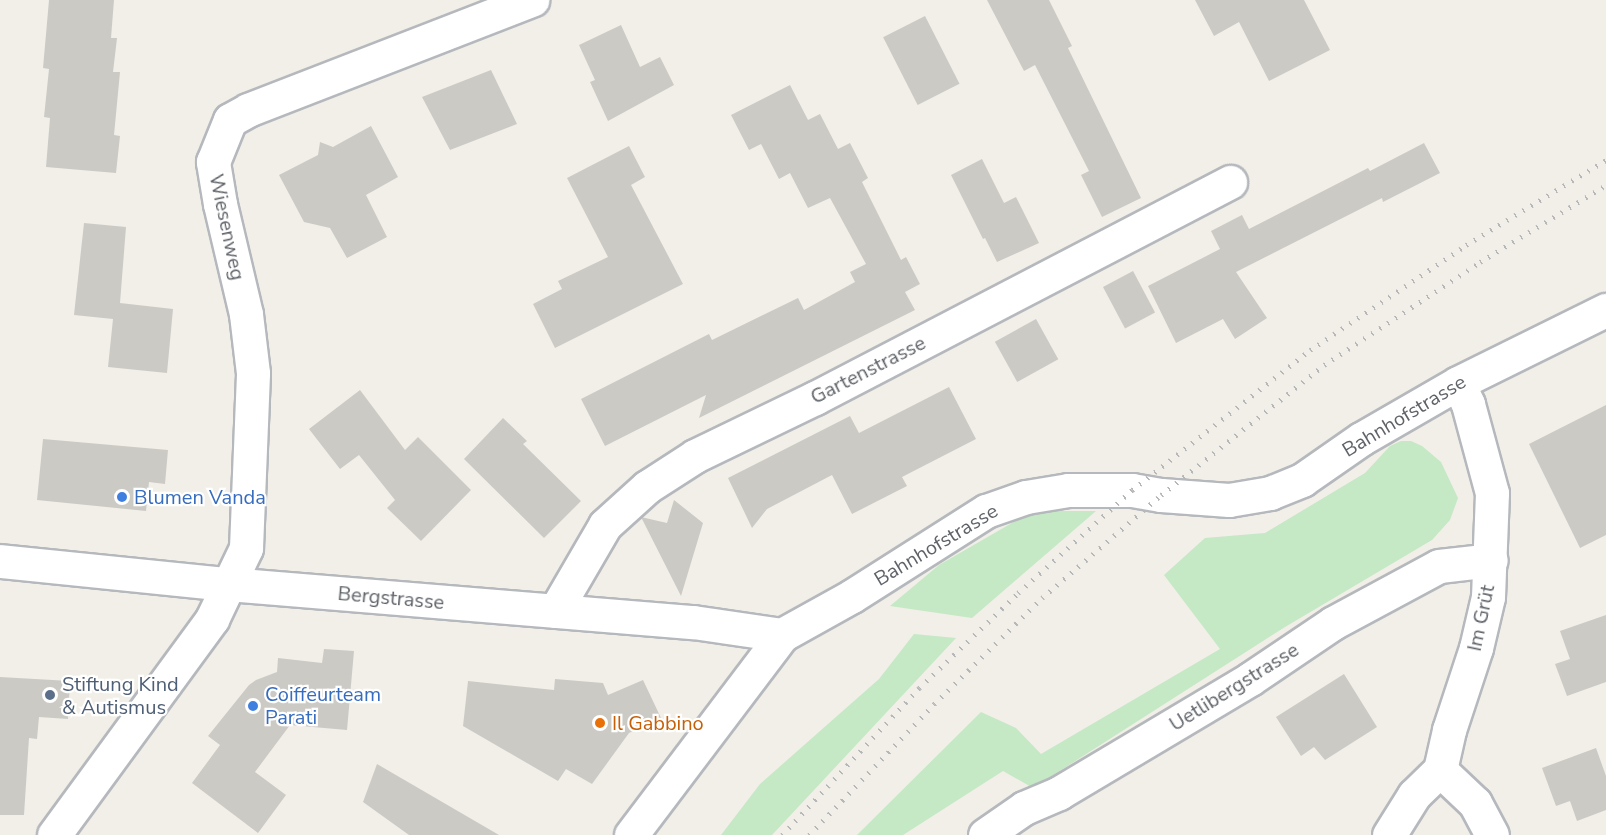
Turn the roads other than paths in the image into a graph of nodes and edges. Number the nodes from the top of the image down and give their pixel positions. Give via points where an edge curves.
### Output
1 (532, 0) edge
2 (1230, 182) dead end
3 (1606, 310) edge
4 (1458, 383) junction
5 (1491, 560) junction
6 (0, 561) edge
7 (228, 584) junction
8 (555, 611) junction
9 (782, 635) junction
10 (1440, 770) junction
11 (54, 835) edge
12 (631, 835) edge
13 (985, 835) edge
14 (1389, 835) edge
15 (1492, 835) edge

1 - 7 street, Wiesenweg via 230,120 213,162 246,314 253,373 246,548
2 - 8 street, Gartenstrasse via 815,398 694,456 647,487 605,525
3 - 4 street, Bahnhofstrasse
4 - 5 street, Im Grüt via 1468,404 1492,493
4 - 9 street, Bahnhofstrasse via 1361,439 1302,480 1270,493 1228,500 1132,490 1068,490 1026,497 986,511 852,596
5 - 10 street, Im Grüt via 1488,597 1476,648
5 - 13 street, Uetlibergstrasse via 1439,566 1333,623 1250,680 1059,794 1024,808
6 - 7 street, Bergstrasse
7 - 8 street, Bergstrasse
7 - 11 street, Wiesenweg via 205,629
8 - 9 street, Bergstrasse via 693,622
9 - 12 street, Bahnhofstrasse
10 - 14 street via 1413,795
10 - 15 street via 1475,803

